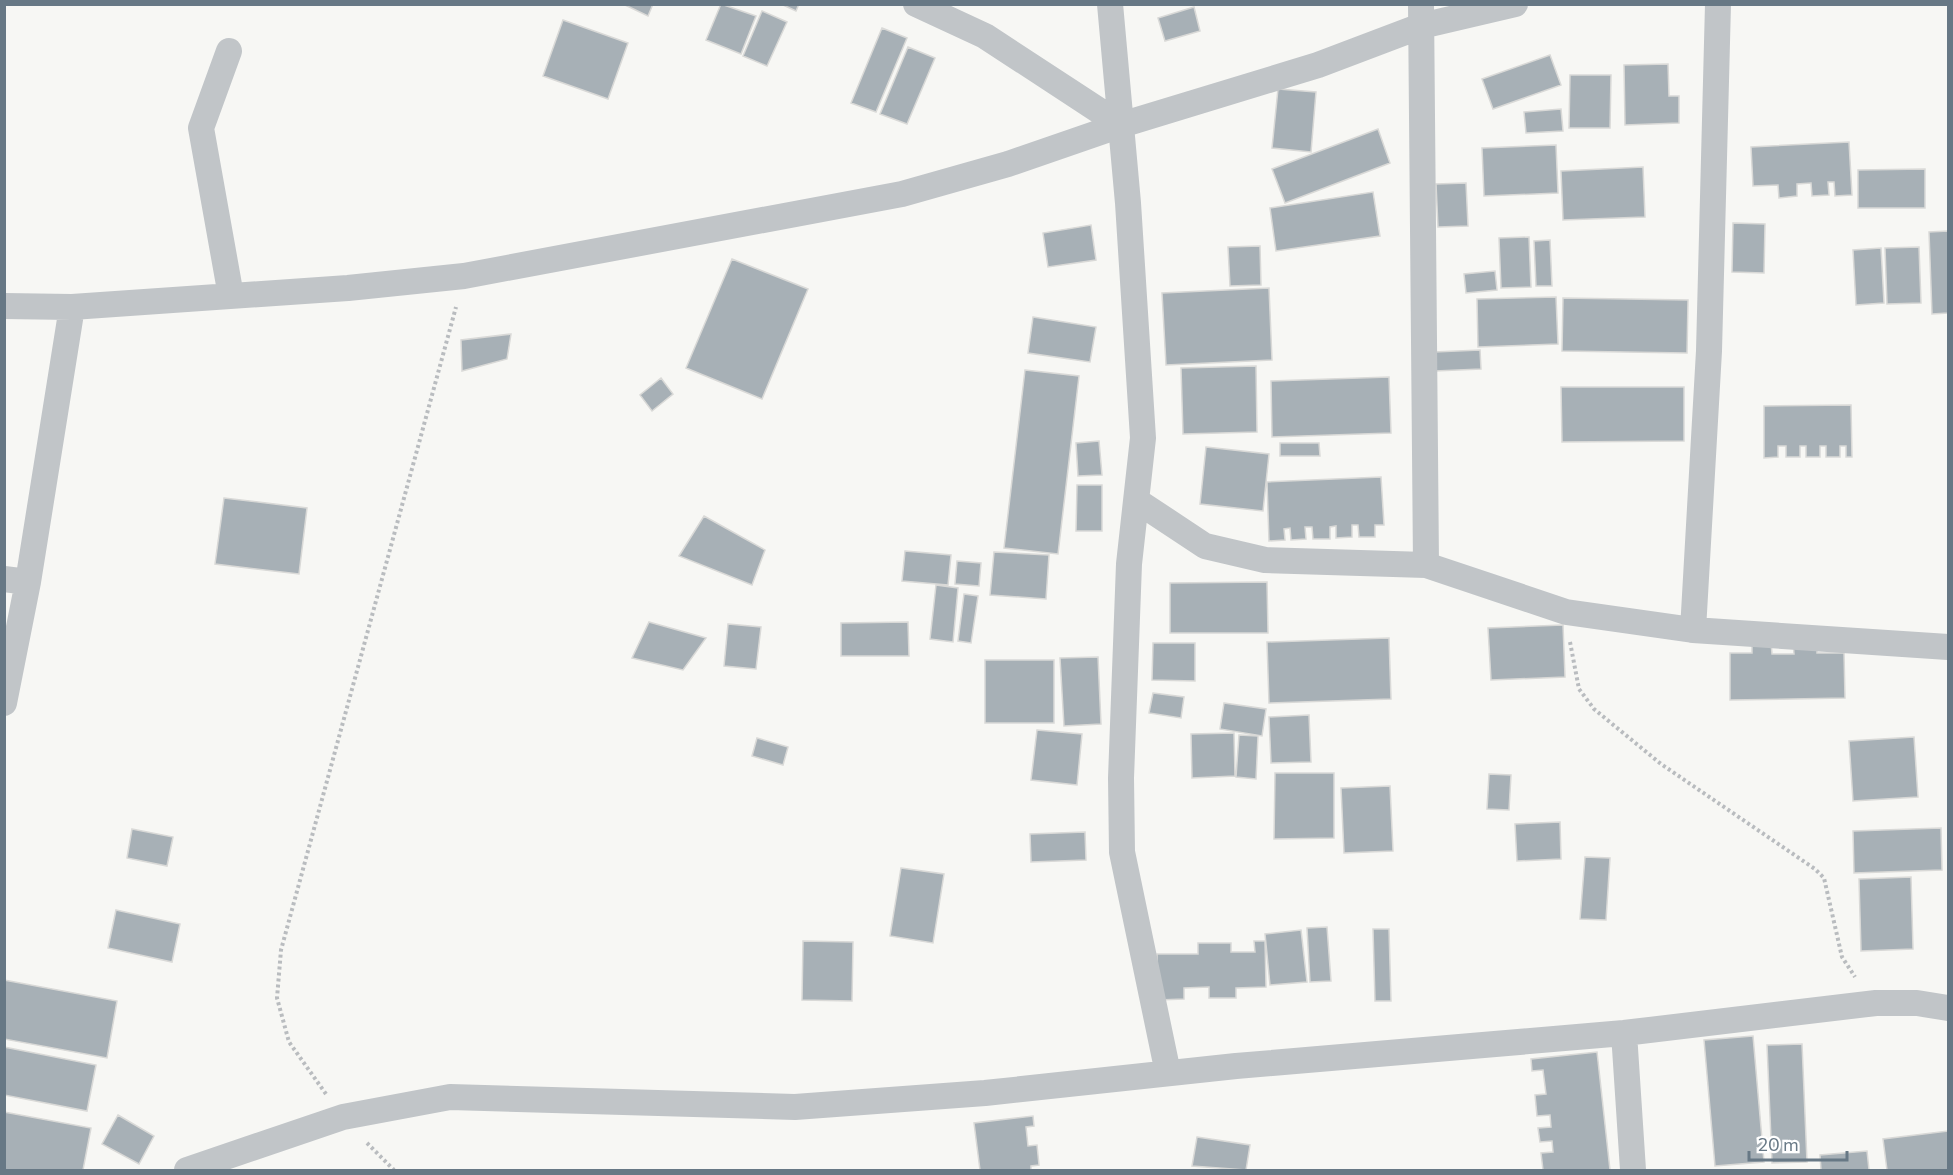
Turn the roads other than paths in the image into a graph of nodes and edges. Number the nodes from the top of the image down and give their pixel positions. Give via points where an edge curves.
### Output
1 (916, 4) edge
2 (1110, 4) edge
3 (1515, 4) edge
4 (1718, 4) edge
5 (1421, 15) edge
6 (230, 51) dead end
7 (1120, 125) junction
8 (231, 296) junction
9 (4, 306) edge
10 (72, 307) junction
11 (1137, 501) junction
12 (1426, 566) junction
13 (16, 581) edge
14 (1693, 630) junction
15 (1948, 647) edge
16 (4, 703) edge
17 (1948, 1008) edge
18 (1624, 1033) junction
19 (1168, 1073) junction
20 (187, 1170) edge
21 (1633, 1170) edge

1 - 7 street via 985,36
2 - 7 street
3 - 5 street
4 - 14 street via 1709,351
5 - 7 street via 1318,65
5 - 12 street
6 - 8 street via 201,128
7 - 8 street via 1008,164 903,194 464,276
7 - 11 street via 1143,438
8 - 10 street
9 - 10 street
10 - 13 street
11 - 12 street via 1205,546 1264,560
11 - 19 street via 1129,564 1120,778 1122,852
12 - 14 street via 1566,612
13 - 16 street
14 - 15 street
17 - 18 street via 1876,1003
18 - 19 street
18 - 21 street
19 - 20 street via 985,1093 795,1107 450,1097 343,1117

